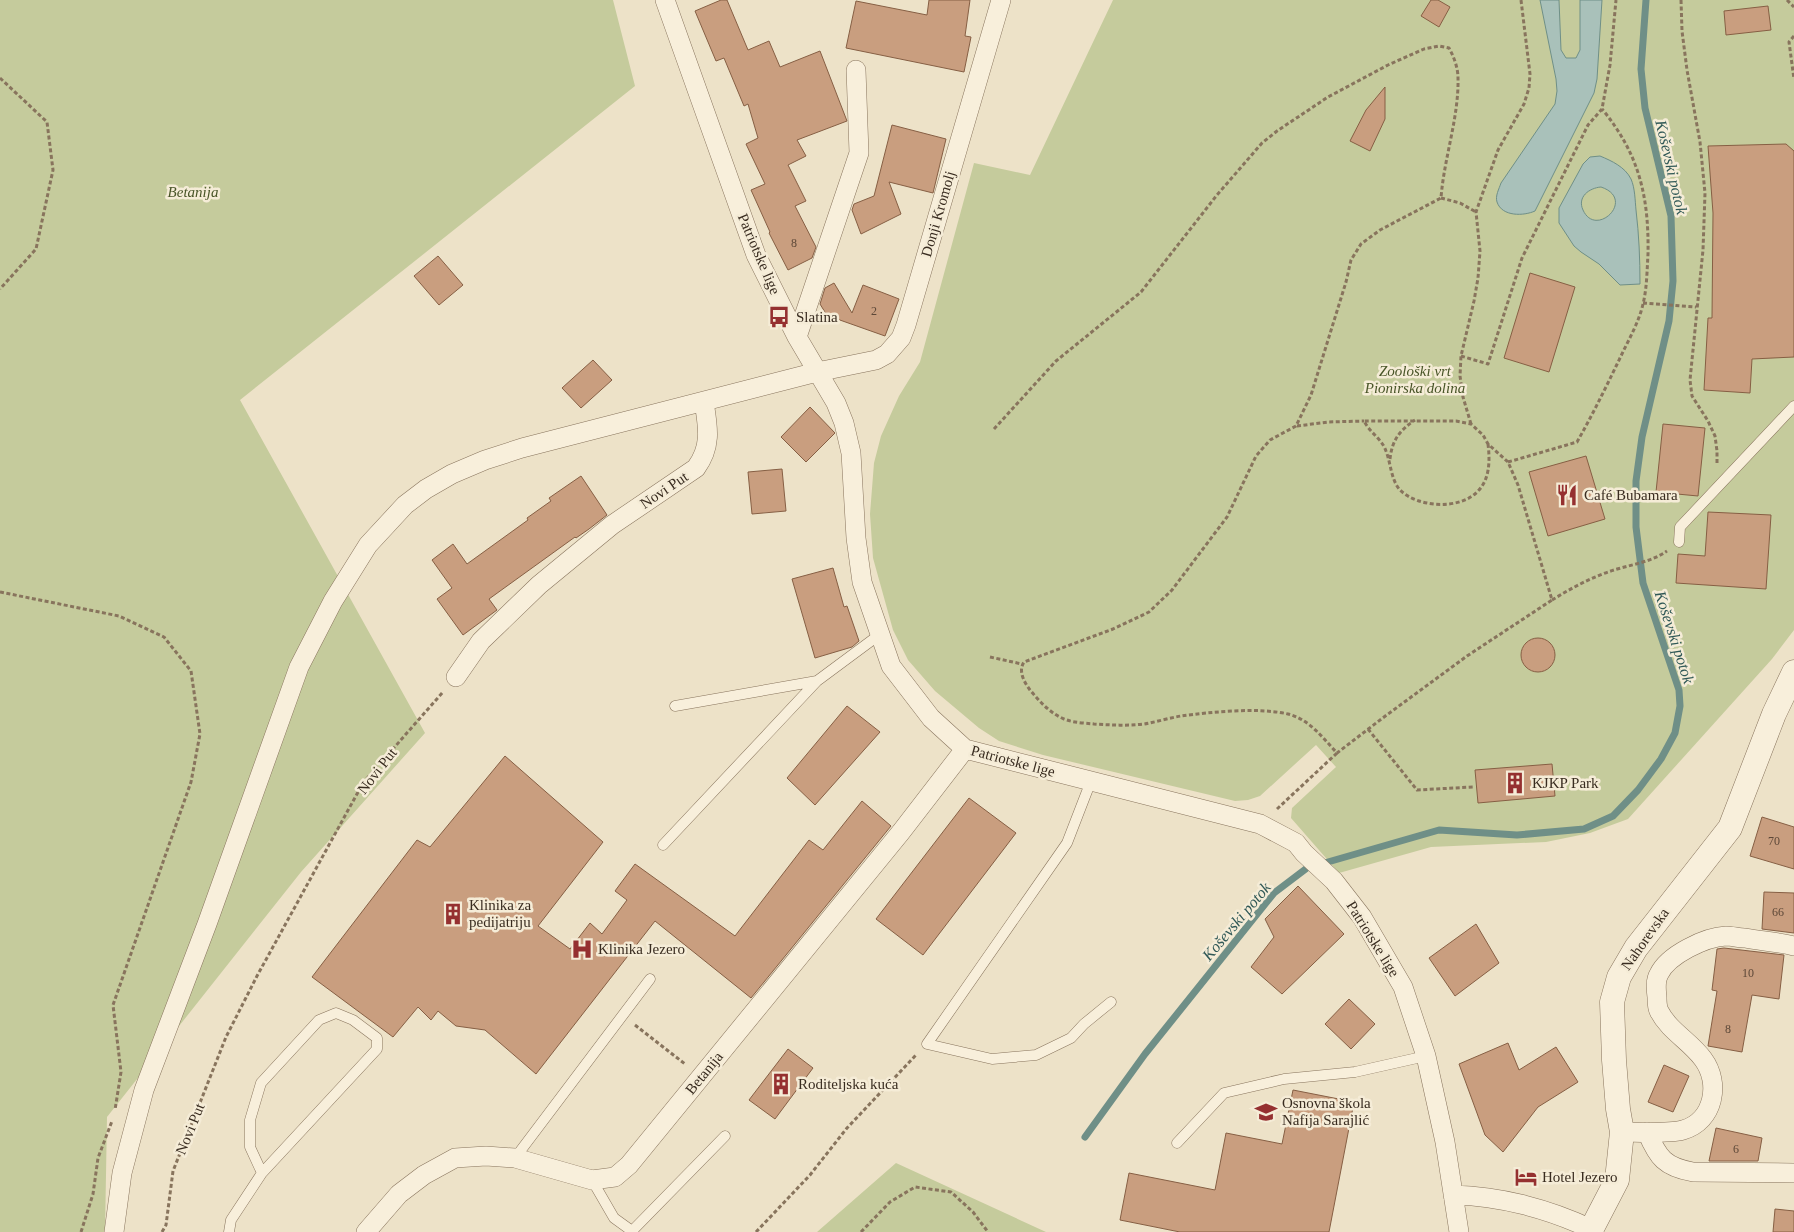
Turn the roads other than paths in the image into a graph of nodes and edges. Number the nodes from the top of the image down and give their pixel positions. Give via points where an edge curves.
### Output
1 (665, 0) edge
2 (1002, 0) edge
3 (856, 70) dead end
4 (797, 337) junction
5 (817, 372) junction
6 (704, 402) junction
7 (1794, 406) edge
8 (1679, 542) dead end
9 (879, 635) junction
10 (1794, 672) edge
11 (456, 677) road end
12 (817, 681) junction
13 (675, 706) dead end
14 (965, 749) junction
15 (1091, 781) junction
16 (663, 845) dead end
17 (1794, 946) edge
18 (650, 979) dead end
19 (1111, 1002) dead end
20 (1426, 1056) junction
21 (1622, 1132) junction
22 (1648, 1132) junction
23 (725, 1136) dead end
24 (1178, 1143) dead end
25 (515, 1158) junction
26 (262, 1173) junction
27 (1794, 1174) edge
28 (592, 1180) junction
29 (1453, 1195) junction
30 (1591, 1230) edge
31 (114, 1232) edge
32 (229, 1232) edge
33 (366, 1232) edge
34 (1459, 1232) edge

1 - 4 street, Patriotske lige via 756,255
2 - 5 street, Donji Kromolj via 901,338 887,354 876,360
3 - 4 street via 859,153
4 - 5 street, Patriotske lige
5 - 6 street, Donji Kromolj
5 - 9 street, Patriotske lige via 844,423 851,453 862,582
6 - 11 street, Novi Put via 708,440 704,458 696,468 612,525 539,585 481,641
6 - 31 street, Donji Kromolj via 522,448 452,474 405,505 368,545 333,601 299,668 144,1090 122,1173
7 - 8 lane via 1680,527
9 - 12 lane
9 - 14 street, Patriotske lige via 891,666 932,718
10 - 21 street, Nahorevska via 1774,714 1730,828 1636,948 1619,977 1612,1010
12 - 13 lane
12 - 16 lane
14 - 15 street, Patriotske lige
14 - 28 street, Betanija via 629,1165 615,1177
15 - 19 lane via 1067,843 927,1044 992,1059 1036,1055 1071,1038
15 - 20 street, Patriotske lige via 1260,824 1296,843 1334,881 1362,916 1403,986
17 - 22 street via 1726,936 1692,947 1664,966 1657,976 1658,1010 1669,1027 1703,1059 1711,1074 1714,1093 1712,1103 1696,1123 1682,1130
18 - 25 lane
20 - 24 lane via 1355,1072 1284,1079 1224,1093
20 - 29 street, Patriotske lige
21 - 22 street
21 - 30 street, Nahorevska via 1617,1180
22 - 27 street via 1654,1148 1666,1163 1679,1170
23 - 28 lane via 632,1231 614,1218
25 - 28 street, Betanija
25 - 33 street, Betanija via 455,1158 399,1194
26 - 26 lane via 377,1049 377,1038 353,1020 336,1013 319,1020 261,1083 250,1120 250,1147
26 - 32 lane via 231,1220
29 - 30 street via 1501,1200 1570,1219
29 - 34 street, Patriotske lige

